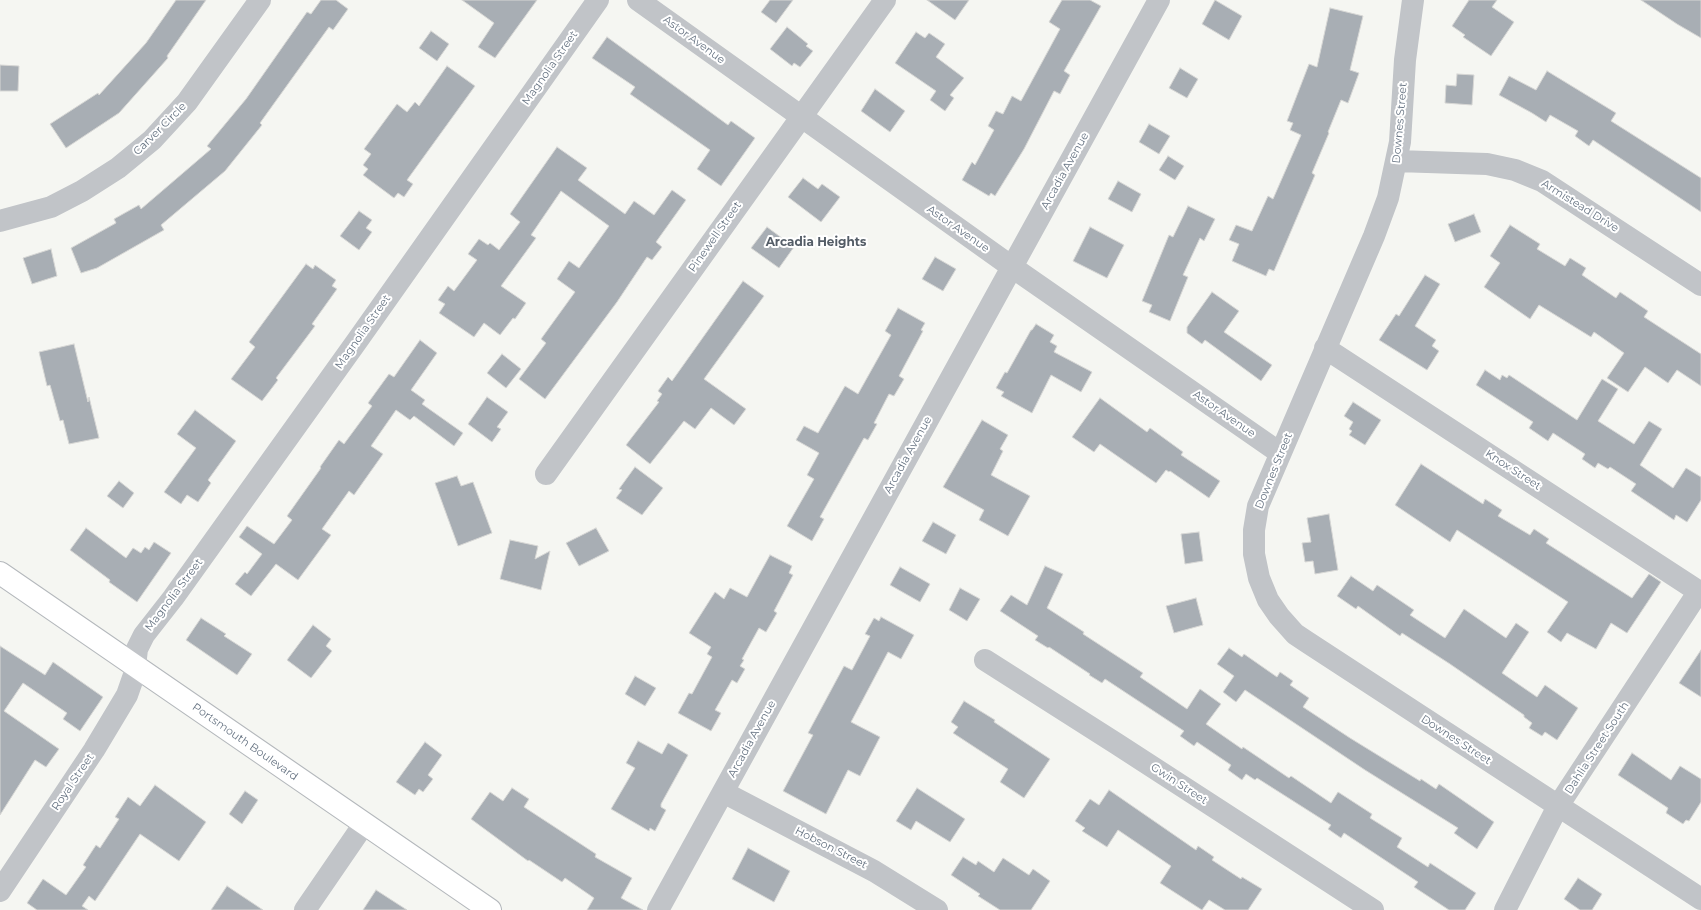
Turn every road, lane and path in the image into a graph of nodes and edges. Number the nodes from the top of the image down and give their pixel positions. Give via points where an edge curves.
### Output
1 (260, 0) edge
2 (598, 0) edge
3 (638, 0) edge
4 (885, 0) edge
5 (1159, 0) edge
6 (1413, 0) edge
7 (800, 117) junction
8 (1397, 161) junction
9 (0, 221) edge
10 (1012, 267) junction
11 (1701, 285) edge
12 (1325, 348) junction
13 (1280, 453) junction
14 (546, 474) dead end
15 (0, 573) edge
16 (1700, 592) edge
17 (985, 660) dead end
18 (135, 667) junction
19 (723, 792) junction
20 (1558, 806) junction
21 (364, 824) junction
22 (0, 892) edge
23 (1701, 899) edge
24 (305, 910) edge
25 (490, 910) edge
26 (658, 910) edge
27 (937, 910) edge
28 (1372, 910) edge
29 (1505, 910) edge

1 - 9 street, Carver Circle via 187,102 152,140 118,168 82,191 51,206
2 - 18 street, Magnolia Street via 357,342 144,635
3 - 7 street, Astor Avenue
4 - 7 street, Pinewell Street
5 - 10 street, Arcadia Avenue
6 - 8 street, Downes Street via 1404,60
7 - 10 street, Astor Avenue
7 - 14 street, Pinewell Street
8 - 11 street, Armistead Drive via 1486,164 1515,170 1542,181
8 - 12 street, Downes Street via 1388,198 1374,236
10 - 13 street, Astor Avenue
10 - 19 street, Arcadia Avenue
12 - 13 street, Downes Street
12 - 16 street, Knox Street
13 - 20 street, Downes Street via 1258,506 1254,530 1254,554 1259,578 1268,600 1279,616 1295,634
15 - 18 main road, Portsmouth Boulevard
16 - 20 street, Dahlia Street South
17 - 28 street, Gwin Street
18 - 21 main road, Portsmouth Boulevard
18 - 22 street, Royal Street via 127,695 94,750
19 - 26 street, Arcadia Avenue
19 - 27 street, Hobson Street via 874,871
20 - 23 street, Downes Street
20 - 29 street, Dahlia Street South
21 - 24 street
21 - 25 main road, Portsmouth Boulevard

